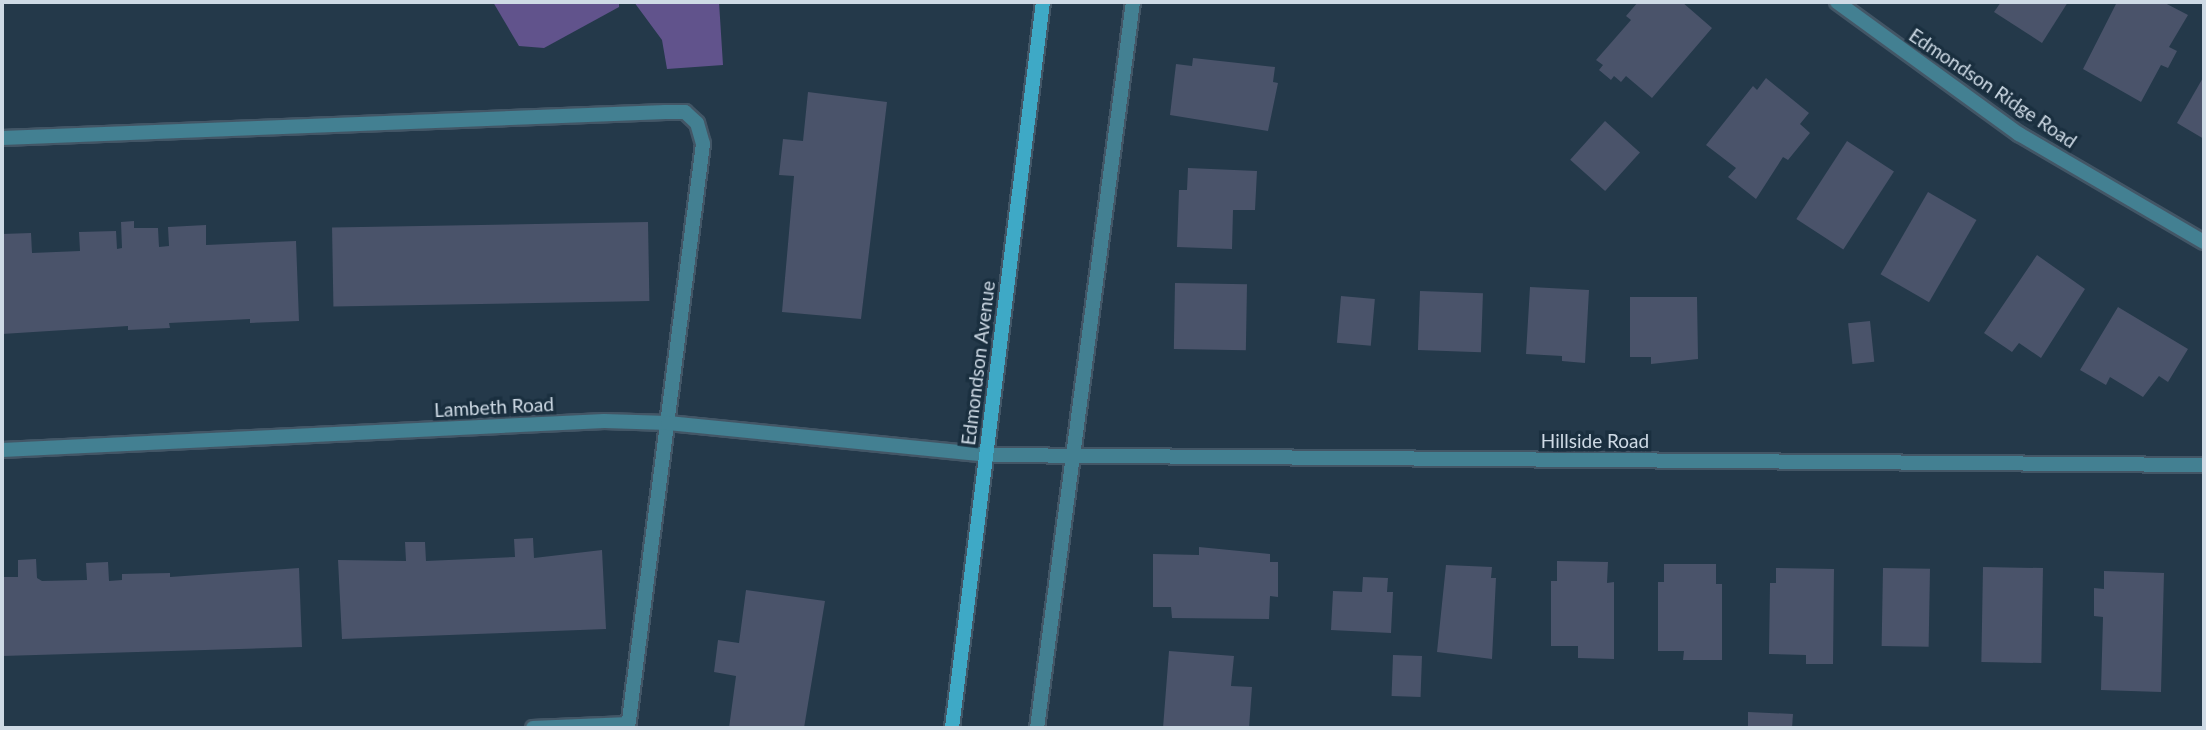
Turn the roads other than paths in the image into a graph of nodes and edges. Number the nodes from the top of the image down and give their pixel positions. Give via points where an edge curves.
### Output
1 (1043, 2) edge
2 (1133, 2) edge
3 (1837, 2) edge
4 (2, 138) edge
5 (2204, 242) edge
6 (668, 423) junction
7 (2, 450) edge
8 (986, 455) junction
9 (1073, 456) junction
10 (2204, 465) edge
11 (628, 726) edge
12 (533, 728) edge
13 (952, 728) edge
14 (1037, 728) edge

1 - 8 main road, Edmondson Avenue
2 - 9 street
3 - 5 street, Edmondson Ridge Road via 2019,134
4 - 6 street via 685,112 698,123 703,144
6 - 7 street, Lambeth Road via 604,421
6 - 8 street, Lambeth Road
6 - 11 street
8 - 9 street, Hillside Road
8 - 13 main road, Edmondson Avenue
9 - 10 street, Hillside Road
9 - 14 street
11 - 12 street

